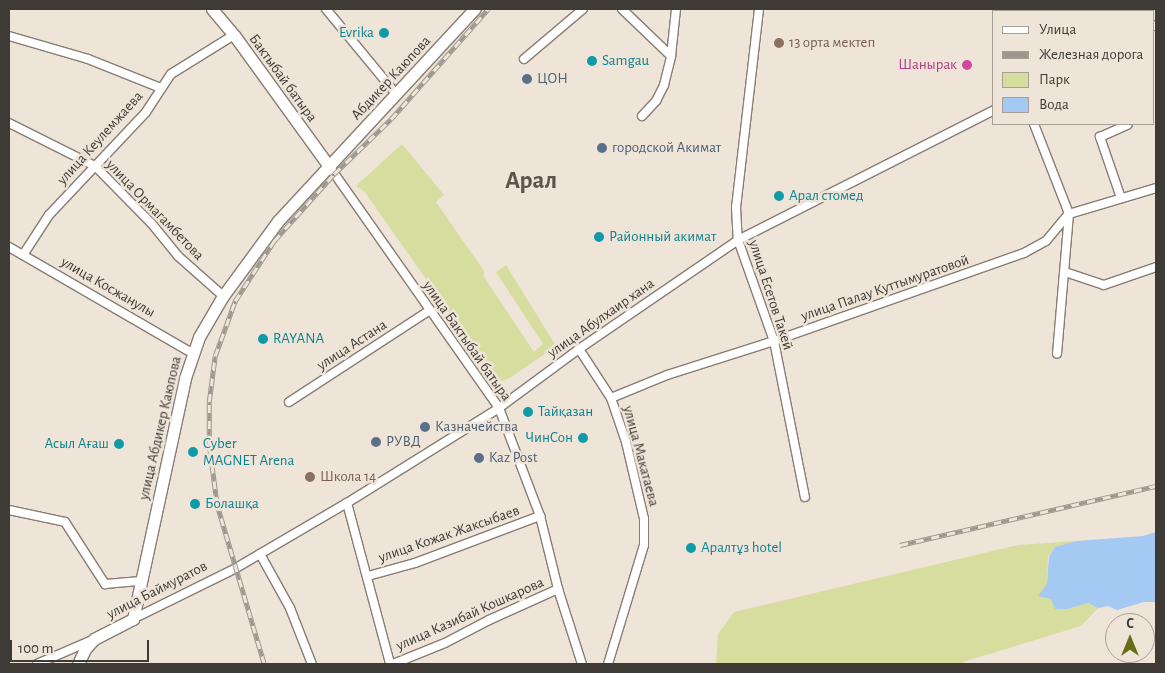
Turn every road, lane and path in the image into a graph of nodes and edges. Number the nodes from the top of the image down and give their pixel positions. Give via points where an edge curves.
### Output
1 (212, 9) edge
2 (326, 9) edge
3 (583, 9) edge
4 (622, 9) edge
5 (676, 9) edge
6 (759, 9) edge
7 (472, 10) edge
8 (234, 35) junction
9 (9, 36) edge
10 (671, 56) junction
11 (524, 59) dead end
12 (162, 88) junction
13 (396, 94) junction
14 (992, 111) edge
15 (642, 116) dead end
16 (9, 123) edge
17 (1034, 125) edge
18 (1127, 125) dead end
19 (95, 166) junction
20 (329, 166) junction
21 (1155, 191) edge
22 (1121, 198) junction
23 (1070, 214) junction
24 (738, 240) junction
25 (9, 247) edge
26 (23, 255) junction
27 (1156, 267) edge
28 (1065, 272) junction
29 (224, 296) junction
30 (430, 310) junction
31 (774, 341) junction
32 (579, 349) junction
33 (192, 353) junction
34 (1057, 353) dead end
35 (611, 398) junction
36 (289, 402) dead end
37 (499, 408) junction
38 (805, 497) dead end
39 (348, 503) junction
40 (9, 510) edge
41 (540, 516) junction
42 (260, 554) junction
43 (236, 568) joint
44 (368, 576) junction
45 (141, 581) junction
46 (558, 589) junction
47 (133, 619) junction
48 (94, 640) junction
49 (37, 664) edge
50 (78, 664) edge
51 (312, 664) edge
52 (390, 664) edge
53 (393, 664) edge
54 (582, 664) edge
55 (608, 664) edge

1 - 8 street, Бактыбай батыра
2 - 13 street
3 - 11 street
4 - 10 street
5 - 10 street
6 - 24 street, улица Есетов Такей via 736,207
7 - 13 street, Абдикер Каюпова
8 - 12 street, улица Кеулемжаева via 171,74
8 - 20 street, Бактыбай батыра
9 - 12 street via 88,59
10 - 15 street via 656,102
12 - 19 street, улица Кеулемжаева via 146,112
13 - 20 street, Абдикер Каюпова
14 - 24 street, улица Абулхаир хана
16 - 19 street, улица Ормагамбетова
17 - 23 street
18 - 22 street via 1100,137
19 - 26 street, улица Кеулемжаева via 49,215
19 - 29 street, улица Ормагамбетова via 152,224 178,256
20 - 29 street, улица Абдикер Каюпова via 278,221
20 - 30 street, улица Бактыбай батыра
21 - 22 street
22 - 23 street
23 - 28 street
23 - 31 street, улица Палау Куттымуратовой via 1046,241 1024,253
24 - 31 street, улица Есетов Такей
24 - 32 street, улица Абулхаир хана
25 - 26 street, улица Косжанулы
26 - 33 street, улица Косжанулы
27 - 28 street via 1104,285
28 - 34 street
29 - 33 street, улица Абдикер Каюпова
30 - 36 street, улица Астана
30 - 37 street, улица Бактыбай батыра
31 - 35 street, улица Палау Куттымуратовой via 667,375
31 - 38 street, улица Есетов Такей
32 - 35 street, улица Макатаева
32 - 37 street, улица Абулхаир хана
33 - 45 street, улица Абдикер Каюпова
35 - 55 street, улица Макатаева via 640,496 644,545
37 - 39 street, улица Абулхаир хана
37 - 41 street, улица Бактыбай батыра
39 - 42 street, улица Абулхаир хана
39 - 44 street
40 - 45 street via 65,522 105,584
41 - 44 street, улица Кожак Жаксыбаев via 415,563
41 - 46 street, улица Бактыбай батыра
42 - 43 street, улица Абулхаир хана
42 - 51 street via 290,608
43 - 47 street, улица Баймуратов
44 - 52 street
45 - 47 street, улица Абдикер Каюпова
46 - 53 street, улица Казибай Кошкарова
46 - 54 street, улица Бактыбай батыра
47 - 48 street, улица Баймуратов
48 - 49 street, улица Баймуратов
48 - 50 street via 84,649

